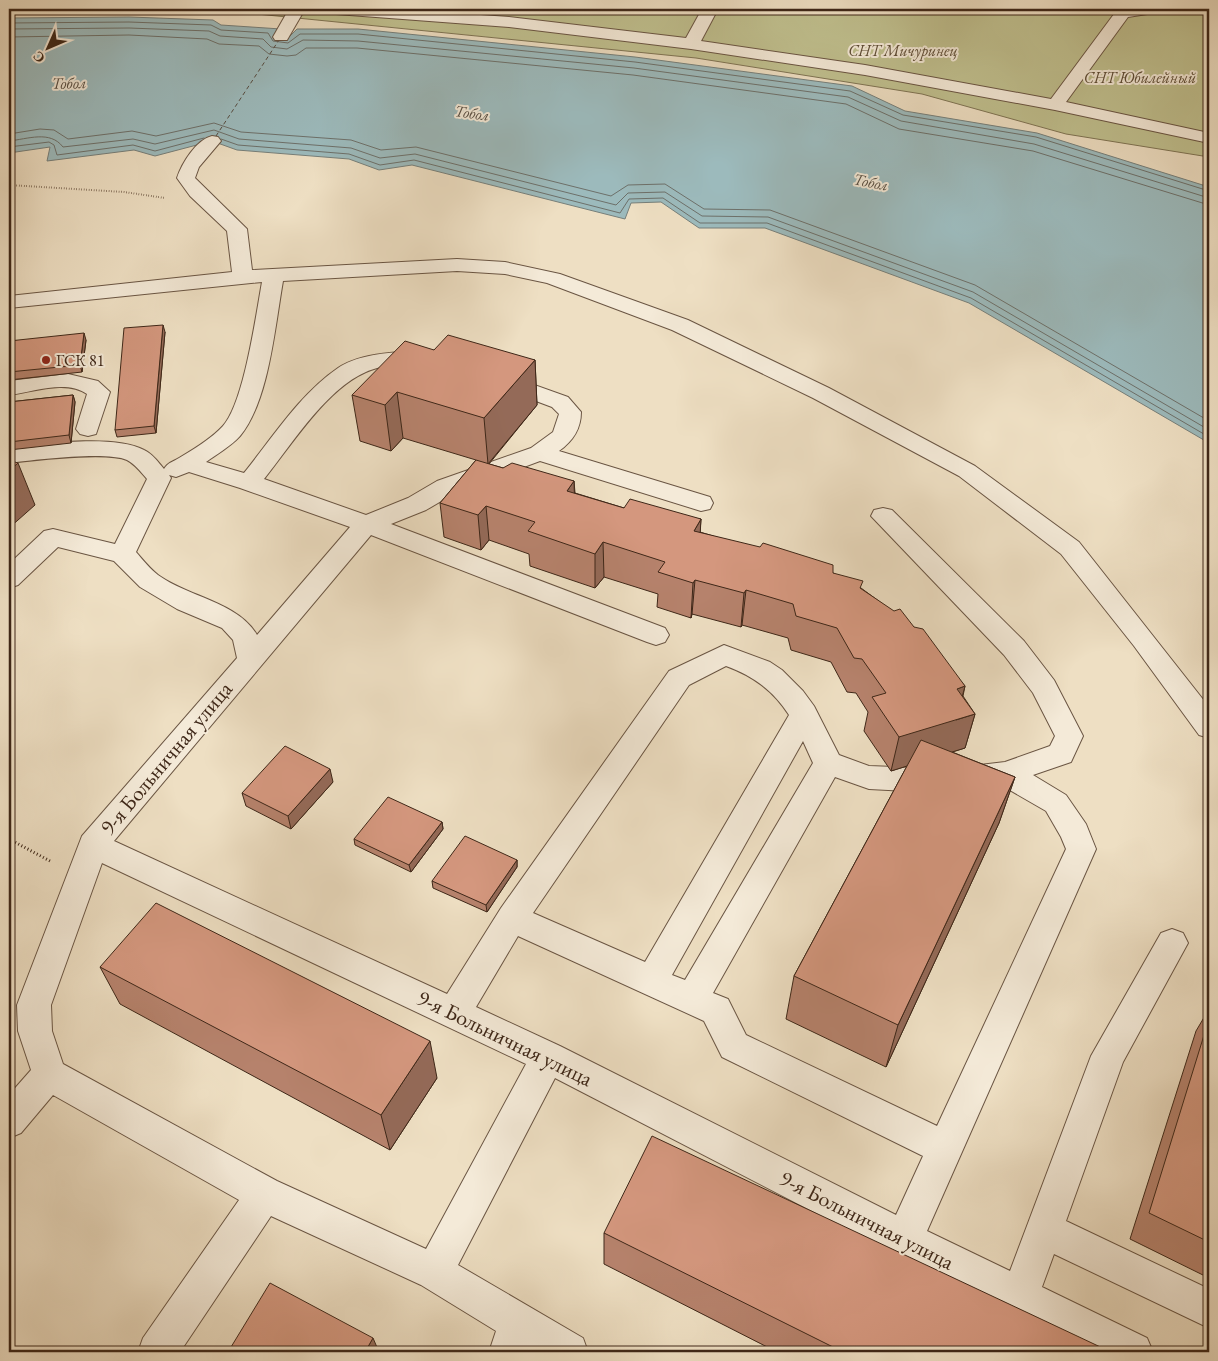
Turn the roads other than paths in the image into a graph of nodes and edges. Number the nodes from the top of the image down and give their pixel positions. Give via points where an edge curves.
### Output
1 (297, 9) edge
2 (336, 9) edge
3 (710, 9) edge
4 (1154, 9) edge
5 (281, 37) dead end
6 (691, 44) junction
7 (1055, 105) junction
8 (1209, 138) edge
9 (212, 141) dead end
10 (274, 275) junction
11 (244, 277) junction
12 (9, 302) edge
13 (443, 363) edge
14 (477, 372) edge
15 (9, 388) edge
16 (88, 429) dead end
17 (539, 453) junction
18 (9, 455) edge
19 (188, 464) junction
20 (158, 478) junction
21 (249, 482) junction
22 (701, 503) dead end
23 (883, 516) dead end
24 (367, 524) junction
25 (123, 554) junction
26 (9, 579) edge
27 (656, 635) dead end
28 (251, 658) junction
29 (804, 714) junction
30 (1209, 727) edge
31 (828, 763) junction
32 (1005, 773) junction
33 (93, 845) junction
34 (512, 918) junction
35 (1172, 944) dead end
36 (652, 980) junction
37 (692, 999) junction
38 (454, 1013) junction
39 (548, 1057) junction
40 (49, 1074) junction
41 (9, 1121) edge
42 (944, 1148) junction
43 (264, 1194) junction
44 (1044, 1230) junction
45 (904, 1240) junction
46 (434, 1272) junction
47 (1020, 1296) junction
48 (1209, 1309) edge
49 (513, 1338) edge
50 (157, 1352) edge
51 (569, 1352) edge
52 (1132, 1352) edge

1 - 5 street
2 - 6 street via 509,22
3 - 6 street
4 - 7 street via 1123,13
6 - 7 street via 866,70
7 - 8 street
9 - 11 street via 190,166 186,178 237,229
10 - 11 street
10 - 19 street via 245,411 231,432
10 - 30 street via 457,265 505,268 553,278 680,325 812,388 967,471 1070,548 1144,639
11 - 12 street
13 - 21 street via 400,359 374,362 347,372 317,398
14 - 17 street via 560,402 570,412 567,433
15 - 16 street via 75,380 90,384 99,392
17 - 22 street
17 - 24 street via 446,487 416,504
18 - 20 street via 114,450 133,454 146,462
19 - 20 street
19 - 21 street
20 - 25 street
21 - 24 street
23 - 32 street via 1014,648 1044,687 1069,736 1061,754
24 - 27 street
24 - 28 street, 9-я Больничная улица
25 - 26 street via 53,537
25 - 28 street via 149,581 186,602 231,621 245,637
28 - 33 street, 9-я Больничная улица
29 - 31 street
29 - 34 street via 786,688 767,674 724,655 679,678
29 - 36 street
31 - 32 street via 869,777 946,781
31 - 37 street
32 - 42 street via 1056,802 1081,849
33 - 38 street, 9-я Больничная улица
33 - 40 street via 34,1005 35,1031
34 - 36 street
34 - 38 street
35 - 44 street via 1108,1056
36 - 37 street
37 - 42 street via 716,1010 734,1046
38 - 39 street, 9-я Больничная улица
39 - 45 street, 9-я Больничная улица
39 - 46 street
40 - 41 street
40 - 43 street
42 - 45 street
43 - 46 street
43 - 50 street
44 - 47 street
44 - 48 street
45 - 47 street, 9-я Больничная улица
46 - 49 street
47 - 52 street, 9-я Больничная улица
49 - 51 street

